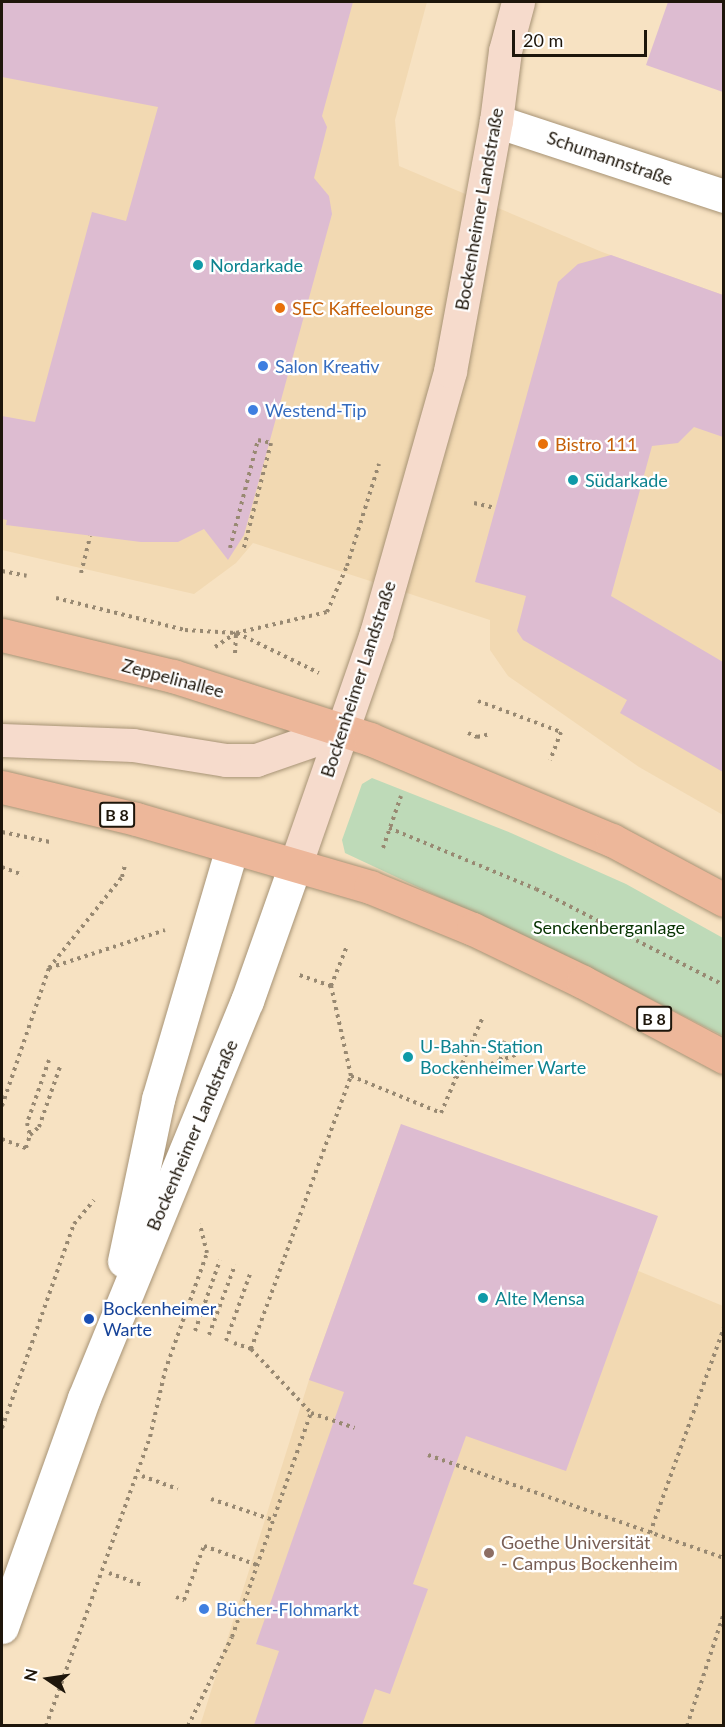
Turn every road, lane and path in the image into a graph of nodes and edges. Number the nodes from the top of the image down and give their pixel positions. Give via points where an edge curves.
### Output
1 (518, 2) edge
2 (496, 121) junction
3 (723, 196) edge
4 (382, 454) dead end
5 (474, 503) dead end
6 (495, 508) dead end
7 (90, 536) dead end
8 (230, 548) dead end
9 (243, 551) dead end
10 (2, 571) edge
11 (81, 573) dead end
12 (27, 576) dead end
13 (56, 598) dead end
14 (236, 633) junction
15 (2, 635) edge
16 (290, 658) dead end
17 (478, 701) dead end
18 (456, 728) dead end
19 (342, 730) junction
20 (490, 734) dead end
21 (2, 740) edge
22 (550, 760) dead end
23 (2, 787) edge
24 (404, 790) dead end
25 (389, 828) junction
26 (2, 832) edge
27 (44, 842) dead end
28 (232, 848) junction
29 (380, 857) dead end
30 (296, 863) junction
31 (125, 865) dead end
32 (2, 867) edge
33 (23, 875) dead end
34 (723, 900) edge
35 (172, 928) dead end
36 (347, 946) dead end
37 (49, 968) junction
38 (294, 973) dead end
39 (723, 985) edge
40 (331, 986) junction
41 (483, 1017) dead end
42 (529, 1040) dead end
43 (502, 1042) dead end
44 (507, 1045) junction
45 (523, 1052) junction
46 (723, 1057) edge
47 (49, 1060) dead end
48 (500, 1060) junction
49 (61, 1064) dead end
50 (440, 1070) dead end
51 (351, 1076) junction
52 (456, 1077) junction
53 (2, 1106) edge
54 (30, 1135) junction
55 (2, 1139) edge
56 (98, 1196) dead end
57 (199, 1220) dead end
58 (220, 1260) dead end
59 (235, 1265) dead end
60 (251, 1271) dead end
61 (723, 1327) edge
62 (195, 1330) dead end
63 (110, 1331) junction
64 (209, 1335) dead end
65 (226, 1341) dead end
66 (234, 1343) dead end
67 (251, 1349) junction
68 (311, 1413) junction
69 (2, 1428) edge
70 (355, 1428) dead end
71 (428, 1455) dead end
72 (142, 1476) dead end
73 (178, 1489) dead end
74 (211, 1499) dead end
75 (273, 1520) junction
76 (650, 1533) junction
77 (723, 1558) edge
78 (257, 1564) junction
79 (109, 1573) dead end
80 (144, 1586) dead end
81 (176, 1597) dead end
82 (723, 1613) edge
83 (2, 1627) edge
84 (46, 1725) edge
85 (188, 1725) edge
86 (687, 1725) edge

1 - 2 main road, Bockenheimer Landstraße via 505,51
2 - 3 street, Schumannstraße
2 - 19 main road, Bockenheimer Landstraße via 450,371 376,633
4 - 14 path via 347,566 327,612
5 - 6 path
7 - 11 path
8 - 9 path via 258,440 271,443
10 - 12 path
13 - 14 path via 185,630
14 - 16 path
15 - 19 main road, Zeppelinallee via 173,676
17 - 22 path via 561,732
18 - 20 path via 477,736
19 - 21 main road via 256,760 226,760 133,745
19 - 30 main road, Bockenheimer Landstraße
19 - 34 main road via 532,804 612,840
23 - 28 main road, B 8 via 136,819
24 - 25 path
25 - 29 path
25 - 39 path via 546,894
26 - 27 path
28 - 30 main road, B 8
28 - 63 street, Bockenheimer Landstraße via 159,1099
30 - 46 main road, B 8 via 370,887 473,929
30 - 63 street, Bockenheimer Landstraße via 247,1001
31 - 37 path via 122,877
32 - 33 path
35 - 37 path
36 - 40 path
37 - 53 path
38 - 40 path
40 - 51 path
41 - 52 path
42 - 45 path
43 - 44 path
44 - 45 path
44 - 48 path
45 - 48 path
47 - 54 path via 27,1123
48 - 52 path
49 - 54 path via 39,1127
50 - 52 path
51 - 52 path via 441,1113
51 - 67 path
54 - 55 path via 26,1148
56 - 69 path via 74,1224
57 - 84 path via 207,1253 165,1371 150,1437
58 - 62 path
59 - 64 path
60 - 65 path
61 - 76 path
63 - 83 street, Bockenheimer Landstraße
66 - 67 path
67 - 68 path
68 - 70 path
68 - 75 path
71 - 76 path
72 - 73 path
74 - 75 path
75 - 78 path
76 - 77 path
78 - 81 path via 204,1546 184,1600
78 - 85 path via 232,1637
79 - 80 path
82 - 86 path

